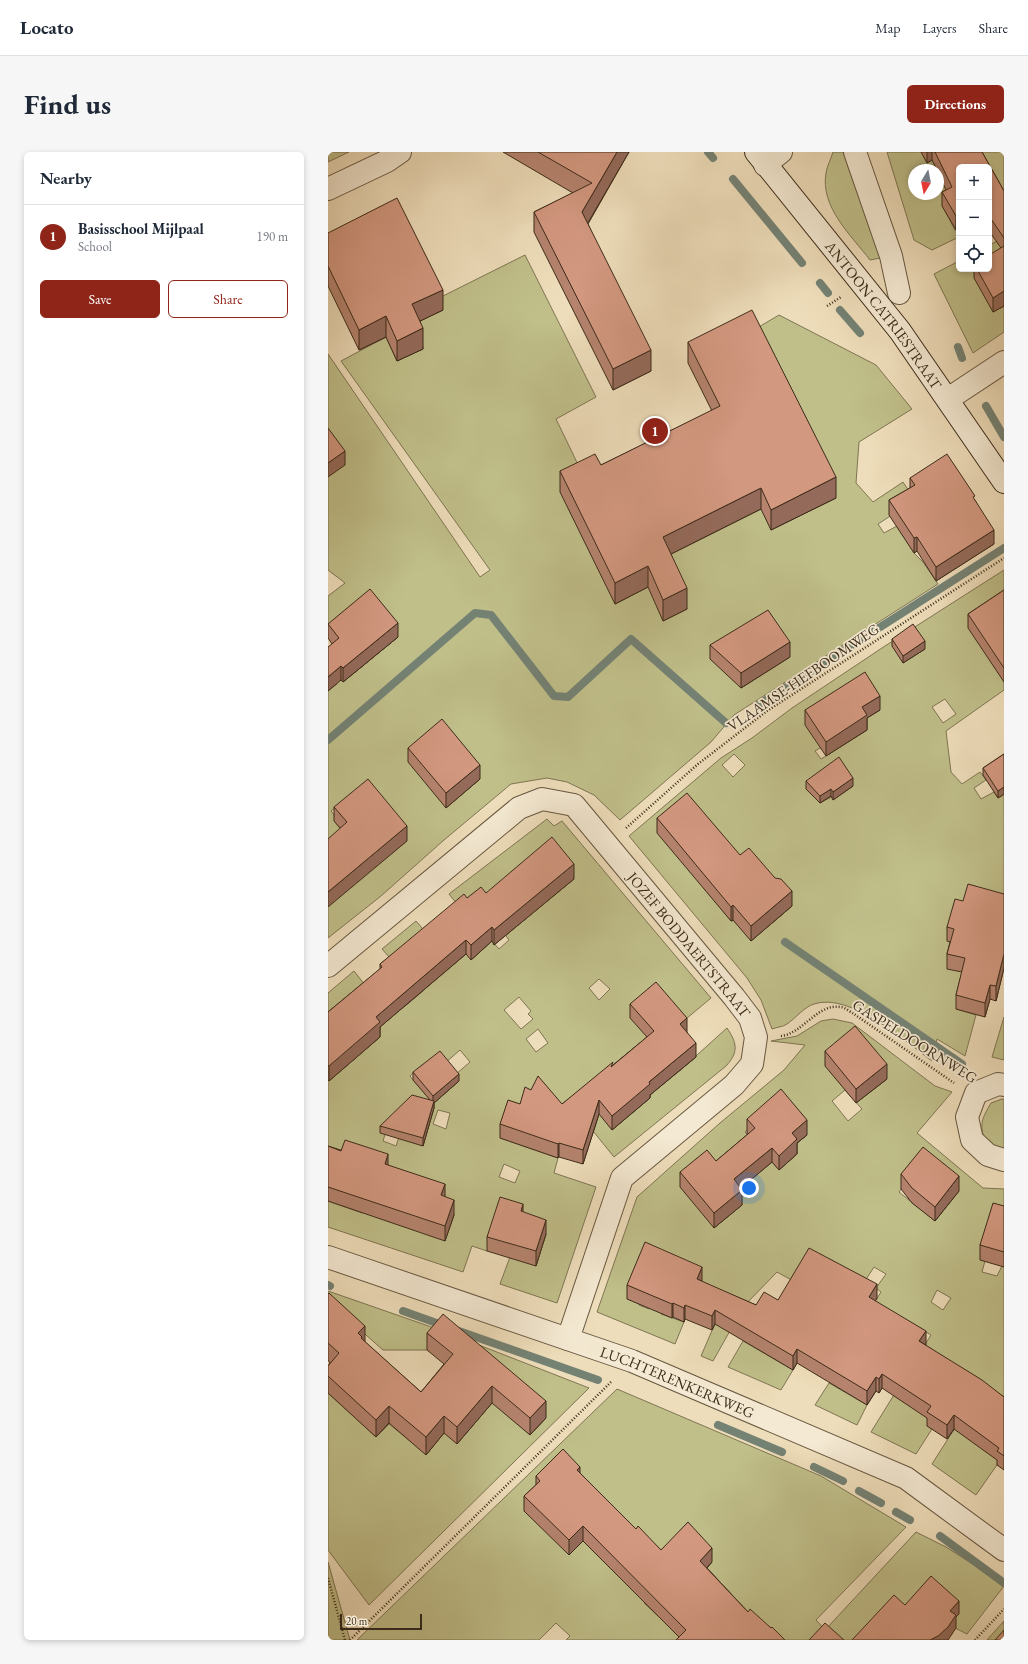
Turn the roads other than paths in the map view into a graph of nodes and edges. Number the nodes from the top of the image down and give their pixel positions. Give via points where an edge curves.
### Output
1 (400, 152) edge
2 (855, 152) edge
3 (767, 156) edge
4 (328, 189) edge
5 (899, 293) dead end
6 (1004, 362) edge
7 (948, 399) junction
8 (1004, 482) edge
9 (328, 966) edge
10 (1004, 1085) edge
11 (1004, 1160) edge
12 (328, 1257) edge
13 (568, 1339) junction
14 (1004, 1550) edge

1 - 4 street via 387,161
2 - 5 street via 891,256
3 - 7 street, ANTOON CATRIESTRAAT via 900,331
6 - 7 street
7 - 8 street, ANTOON CATRIESTRAAT
9 - 13 street, JOZEF BODDAERTSTRAAT via 519,808 542,799 574,805 750,1018 756,1037 752,1064 734,1085 622,1178
10 - 11 street via 998,1084 976,1093 967,1117 972,1140 988,1155
12 - 13 street, LUCHTERENKERKWEG
13 - 14 street, LUCHTERENKERKWEG via 632,1361 906,1478

